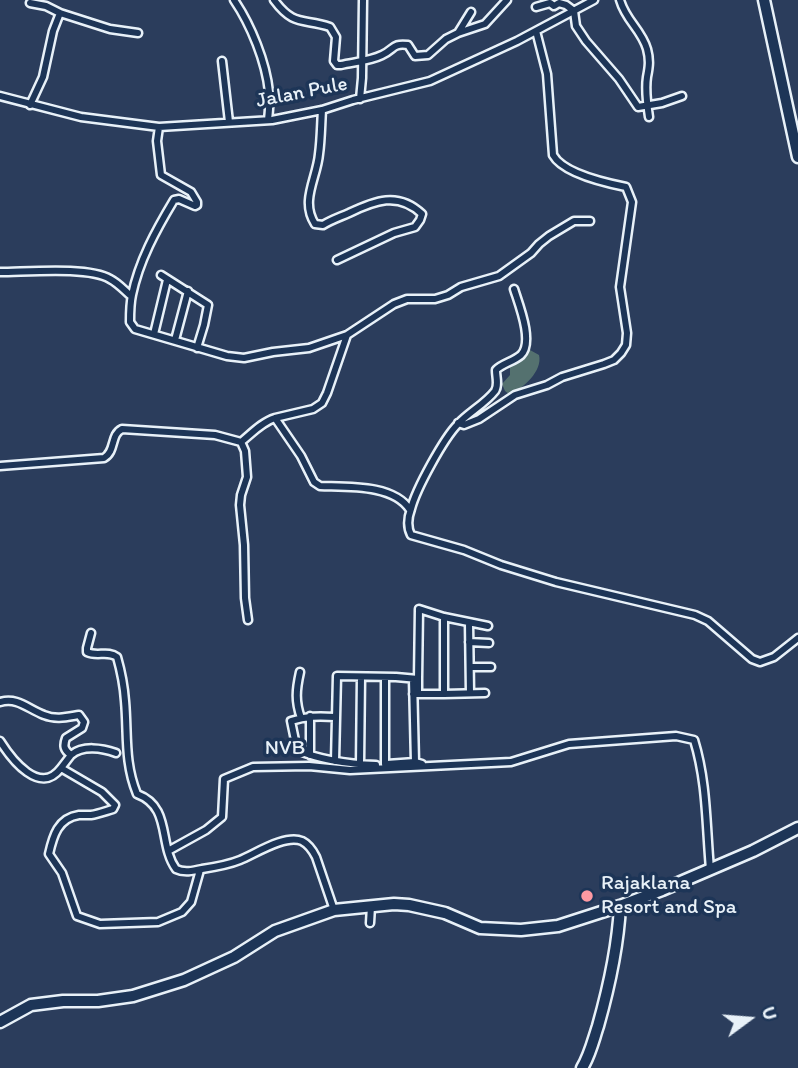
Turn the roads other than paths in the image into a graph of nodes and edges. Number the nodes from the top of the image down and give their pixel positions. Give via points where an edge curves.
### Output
1 (234, 0) edge
2 (274, 0) edge
3 (363, 0) edge
4 (507, 0) edge
5 (573, 0) edge
6 (594, 0) edge
7 (620, 0) edge
8 (764, 0) edge
9 (30, 3) dead end
10 (581, 6) junction
11 (536, 7) dead end
12 (574, 11) junction
13 (471, 12) dead end
14 (60, 13) junction
15 (536, 31) junction
16 (138, 33) dead end
17 (458, 33) junction
18 (222, 61) dead end
19 (361, 61) junction
20 (0, 96) edge
21 (682, 96) dead end
22 (360, 99) junction
23 (30, 105) junction
24 (647, 106) junction
25 (322, 110) junction
26 (649, 117) dead end
27 (268, 120) junction
28 (229, 122) junction
29 (159, 127) junction
30 (798, 157) edge
31 (590, 220) dead end
32 (337, 260) dead end
33 (0, 272) edge
34 (514, 289) dead end
35 (188, 292) junction
36 (131, 296) junction
37 (154, 334) junction
38 (347, 335) junction
39 (175, 340) junction
40 (197, 348) junction
41 (275, 418) junction
42 (458, 423) junction
43 (241, 442) junction
44 (0, 466) edge
45 (410, 510) junction
46 (444, 617) junction
47 (247, 620) dead end
48 (469, 623) junction
49 (488, 626) dead end
50 (90, 633) dead end
51 (798, 638) edge
52 (469, 642) junction
53 (489, 643) dead end
54 (470, 667) junction
55 (491, 667) dead end
56 (300, 673) dead end
57 (360, 677) junction
58 (386, 677) junction
59 (416, 679) junction
60 (470, 693) junction
61 (485, 693) dead end
62 (416, 694) junction
63 (444, 694) junction
64 (0, 702) edge
65 (310, 716) junction
66 (335, 717) junction
67 (301, 718) junction
68 (0, 741) edge
69 (116, 753) dead end
70 (71, 755) junction
71 (310, 755) junction
72 (335, 761) junction
73 (415, 762) junction
74 (360, 764) junction
75 (385, 764) junction
76 (431, 766) junction
77 (61, 768) junction
78 (798, 828) edge
79 (168, 851) junction
80 (710, 869) junction
81 (200, 870) junction
82 (371, 906) junction
83 (620, 906) junction
84 (334, 910) junction
85 (370, 923) dead end
86 (0, 1022) edge
87 (582, 1068) edge

1 - 27 street via 261,57 269,93
2 - 19 street via 291,18 330,27 336,37 335,64
3 - 19 street
4 - 17 street via 485,24
5 - 10 street
6 - 10 street, Jalan Pule
7 - 24 street via 647,48
8 - 30 street
9 - 14 street
10 - 12 street, Jalan Pule
11 - 12 street via 559,3
12 - 15 street, Jalan Pule
12 - 24 street via 576,26 586,41 638,107
13 - 17 street
14 - 16 street
14 - 23 street via 43,77
15 - 22 street, Jalan Pule via 430,81
15 - 42 street via 547,74 553,156 573,172 626,187 632,202 620,287 626,345 614,360 515,396 479,419
17 - 19 street via 426,56 415,56 408,45 400,44
18 - 28 street
19 - 22 street
20 - 23 street, Jalan Pule
21 - 24 street
22 - 25 street, Jalan Pule
23 - 29 street, Jalan Pule
24 - 26 street
25 - 27 street, Jalan Pule
25 - 32 street via 319,157 309,193 315,224 323,225 383,200 409,204 422,214 415,227
27 - 28 street, Jalan Pule
28 - 29 street, Jalan Pule
29 - 36 street via 160,175 191,192 198,202 195,206 174,200 143,256
31 - 38 street via 574,221 561,229 499,276 435,299 394,304
33 - 36 street via 80,271 112,279
34 - 42 street via 523,317 524,352 499,366 495,391
35 - 37 street via 164,278
35 - 39 street
35 - 40 street via 208,305
36 - 37 street via 130,322 135,329
37 - 39 street
38 - 40 street via 309,348 244,358
38 - 41 street via 322,403
39 - 40 street
41 - 43 street
41 - 45 street via 314,482 367,488 405,501
42 - 45 street
43 - 44 street via 215,435 122,429 104,458
43 - 47 street via 247,477 240,505
45 - 51 street via 408,528 415,537 556,582 695,615 756,661 767,661
46 - 48 street
46 - 59 street via 419,609
46 - 63 street
48 - 49 street
48 - 52 street
50 - 79 street via 87,652 116,655 118,660 133,784 137,794 158,812
52 - 53 street
52 - 54 street
54 - 55 street
54 - 60 street
56 - 67 street via 296,702
57 - 58 street
57 - 66 street via 337,676
57 - 74 street
58 - 59 street
58 - 75 street
59 - 62 street
60 - 61 street
60 - 63 street
62 - 63 street
62 - 73 street
64 - 70 street via 18,702 54,718 79,715 82,728 65,742
65 - 66 street
65 - 67 street
65 - 71 street
66 - 72 street
67 - 71 street via 291,721 297,750
68 - 77 street via 16,763 36,777 53,777
69 - 70 street via 101,748
70 - 77 street
71 - 72 street
72 - 74 street
73 - 75 street
73 - 76 street
74 - 75 street
76 - 79 street, NVB via 350,770 253,767 225,779 222,817
76 - 80 street via 511,762 569,744 676,736 694,740 704,783
77 - 81 street via 116,805 93,815 68,818 53,837 49,854 62,873 77,916 100,924 158,922 182,912 191,902
78 - 80 street
79 - 81 street via 179,871
80 - 83 street
81 - 84 street via 240,860 274,844 300,841 317,857
82 - 83 street via 409,905 481,928 521,930 558,926
82 - 84 street
82 - 85 street
83 - 87 street via 608,991
84 - 86 street via 275,931 184,980 99,1001 32,1005

